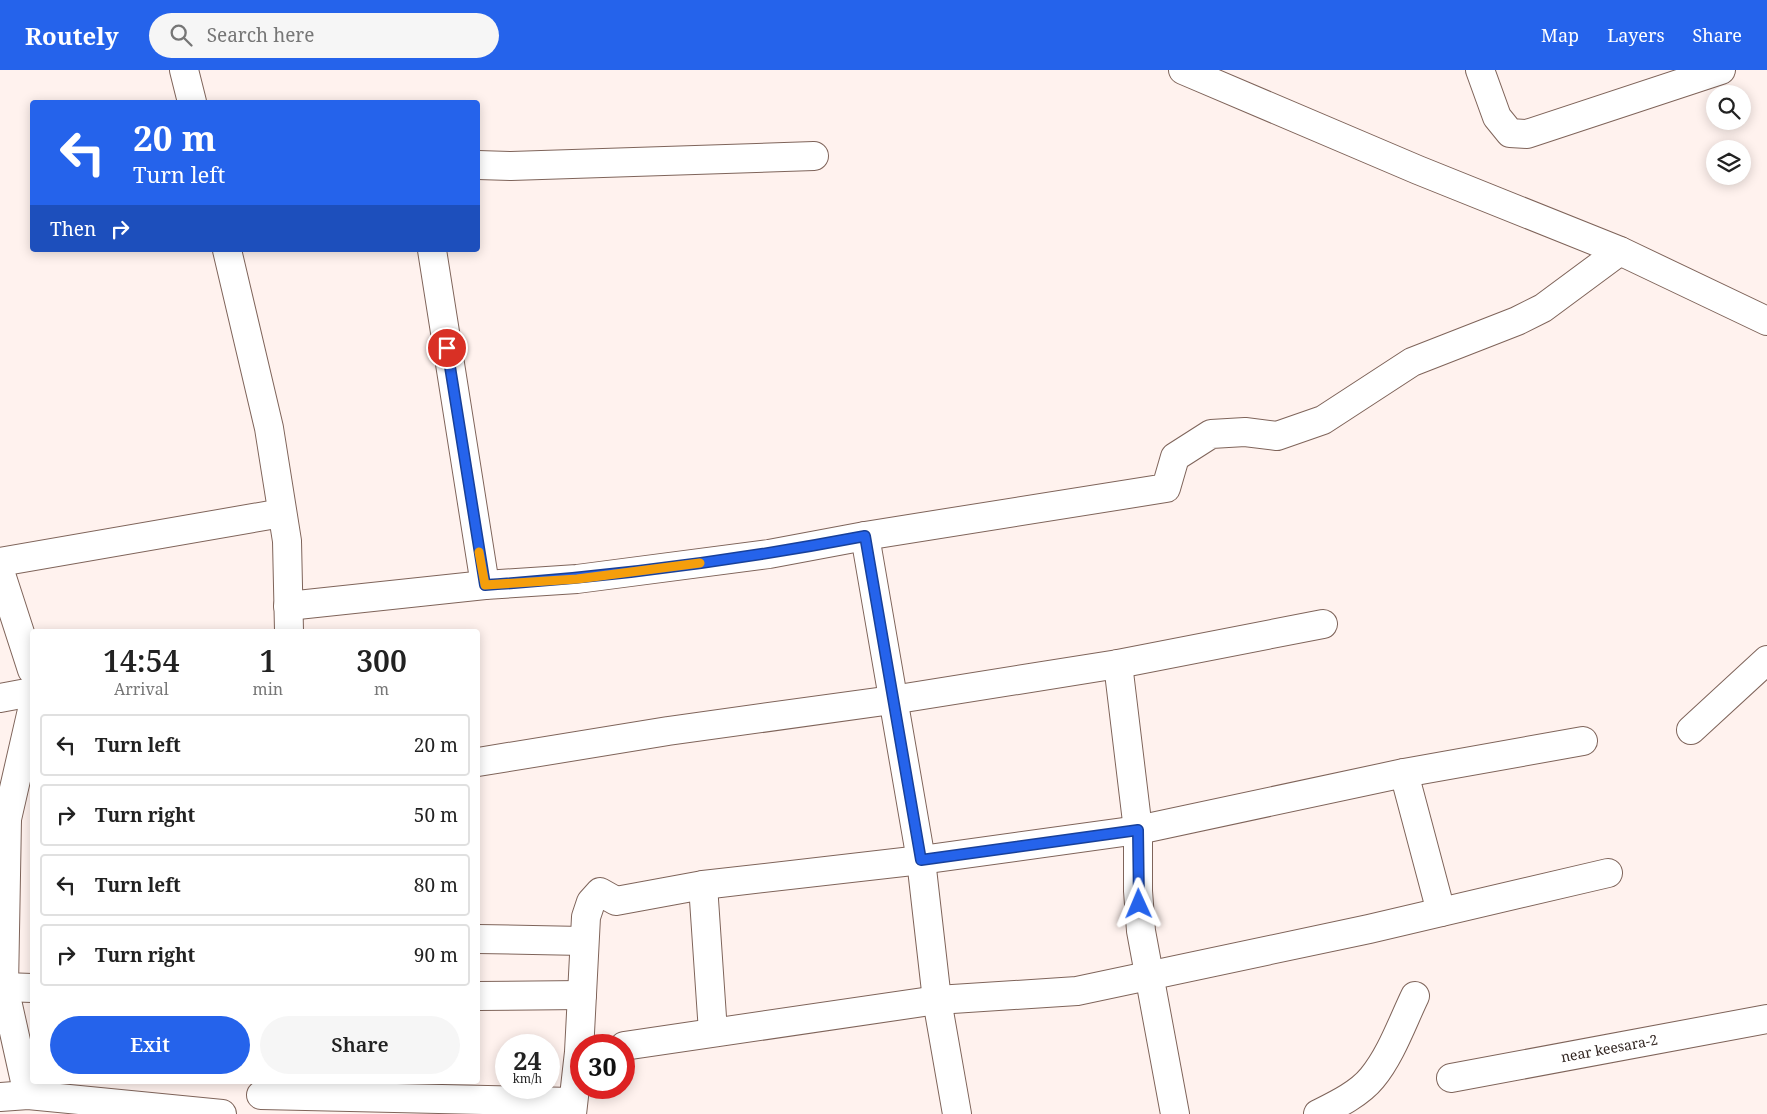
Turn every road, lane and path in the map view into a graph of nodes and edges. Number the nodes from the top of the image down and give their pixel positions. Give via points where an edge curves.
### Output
1 (184, 70) edge
2 (1183, 70) edge
3 (1480, 70) edge
4 (1722, 70) edge
5 (192, 100) edge
6 (814, 156) dead end
7 (480, 165) edge
8 (1620, 251) junction
9 (227, 252) edge
10 (432, 252) edge
11 (1767, 321) edge
12 (282, 513) junction
13 (865, 536) junction
14 (0, 562) edge
15 (0, 571) edge
16 (485, 585) junction
17 (288, 619) edge
18 (1323, 624) dead end
19 (1767, 660) edge
20 (30, 664) edge
21 (1118, 664) junction
22 (30, 692) edge
23 (0, 698) edge
24 (892, 700) junction
25 (30, 718) edge
26 (1691, 730) dead end
27 (1583, 741) dead end
28 (480, 762) edge
29 (1404, 773) junction
30 (4, 819) edge
31 (1138, 830) junction
32 (921, 860) junction
33 (1608, 873) dead end
34 (703, 884) junction
35 (1441, 912) junction
36 (480, 939) edge
37 (583, 941) junction
38 (1149, 974) junction
39 (4, 987) junction
40 (30, 988) edge
41 (582, 995) junction
42 (480, 996) edge
43 (1415, 996) dead end
44 (937, 1000) junction
45 (1767, 1018) edge
46 (713, 1032) junction
47 (581, 1034) edge
48 (635, 1044) edge
49 (1451, 1078) dead end
50 (28, 1095) junction
51 (0, 1097) edge
52 (262, 1097) edge
53 (572, 1108) edge
54 (222, 1114) edge
55 (957, 1114) edge
56 (1175, 1114) edge
57 (1318, 1114) edge

1 - 5 street
2 - 8 street
3 - 4 street via 1497,117 1510,134 1527,134
6 - 7 street
8 - 11 street
8 - 13 street via 1543,308 1412,362 1322,420 1277,436 1245,432 1210,434 1175,456 1166,488
9 - 12 street via 269,428
10 - 16 street
12 - 14 street
12 - 17 street via 287,541
13 - 16 street via 675,567 577,579
13 - 24 street
15 - 20 street
16 - 17 street
18 - 21 street
19 - 26 street
21 - 24 street
21 - 31 street
22 - 23 street
24 - 28 street via 668,731
24 - 32 street
25 - 30 street
27 - 29 street
29 - 31 street
29 - 35 street
30 - 39 street
31 - 32 street
31 - 38 street via 1141,931
32 - 34 street
32 - 44 street
33 - 35 street
34 - 37 street via 616,900 600,892 591,902
34 - 46 street
35 - 38 street
36 - 37 street
37 - 41 street
38 - 44 street via 1077,991
38 - 56 street
39 - 40 street
39 - 50 street
41 - 42 street
41 - 47 street
43 - 57 street via 1372,1079 1343,1101
44 - 46 street
44 - 55 street
45 - 49 street, near keesara-2
46 - 48 street
50 - 51 street
50 - 54 street
52 - 53 street

